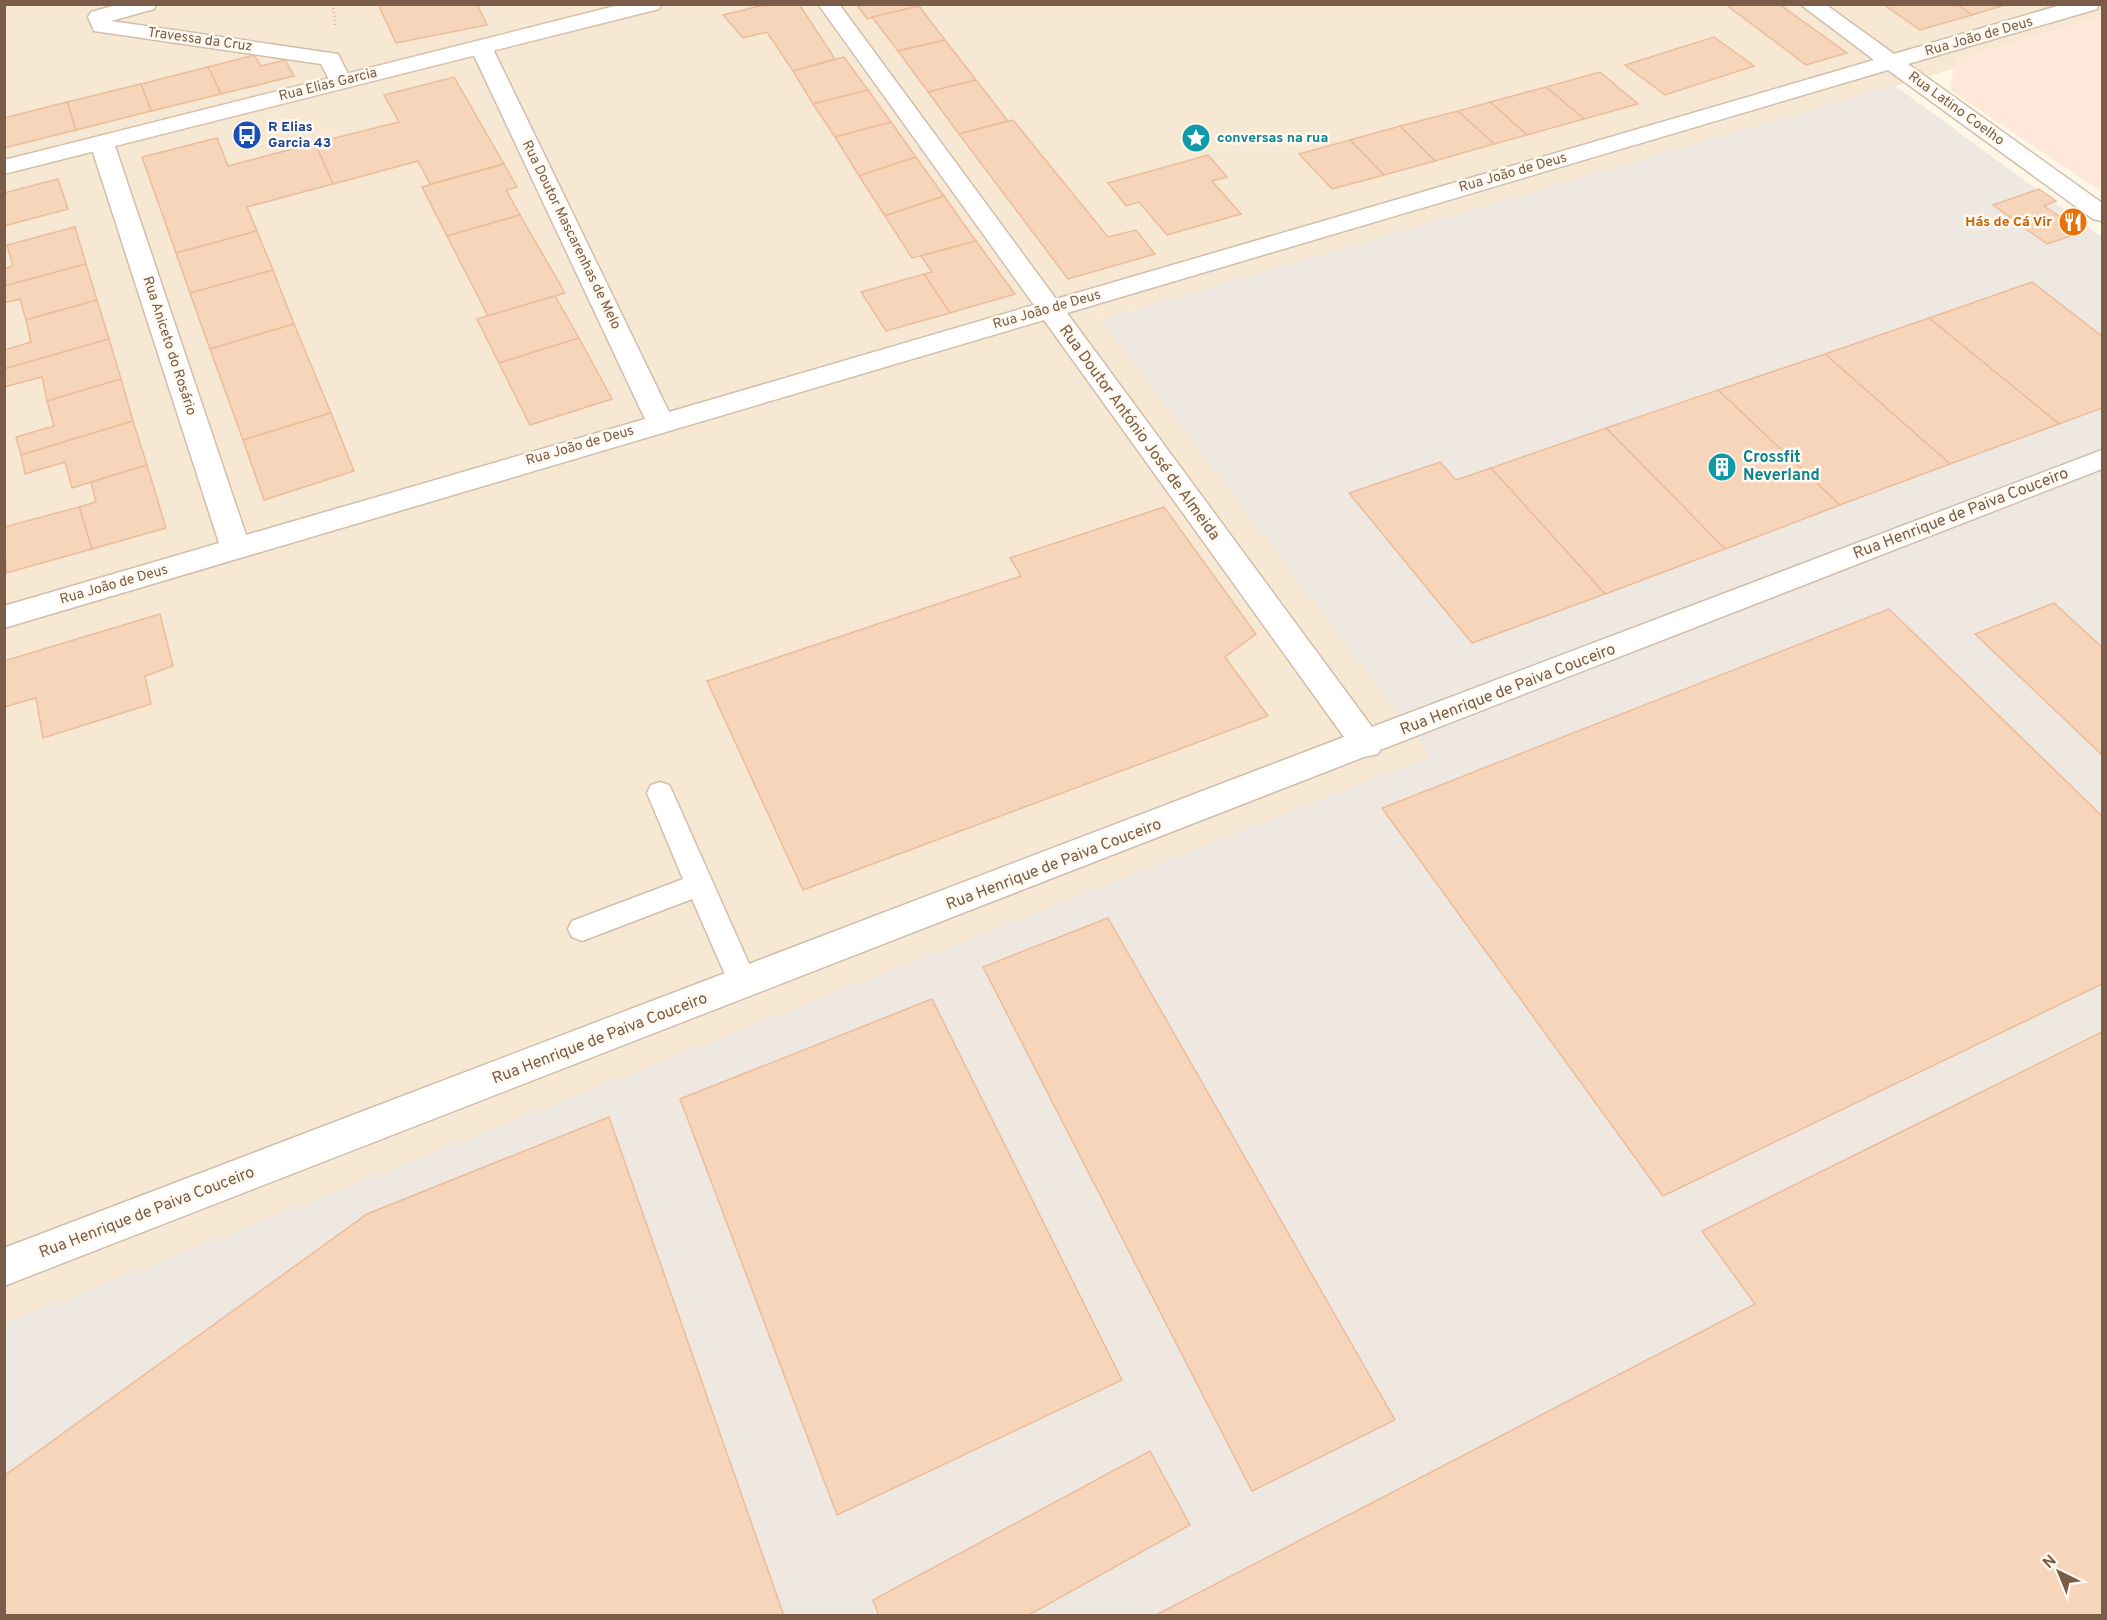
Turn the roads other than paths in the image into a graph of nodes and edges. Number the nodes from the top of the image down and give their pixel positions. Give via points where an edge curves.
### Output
1 (146, 4) edge
2 (651, 4) edge
3 (828, 4) edge
4 (1810, 4) edge
5 (2089, 4) edge
6 (481, 47) junction
7 (1890, 62) junction
8 (341, 82) junction
9 (102, 143) junction
10 (4, 167) edge
11 (2103, 214) edge
12 (1049, 310) junction
13 (660, 422) junction
14 (2103, 459) edge
15 (236, 549) junction
16 (4, 616) edge
17 (1367, 744) junction
18 (660, 793) dead end
19 (699, 885) junction
20 (582, 929) dead end
21 (743, 984) junction
22 (4, 1267) edge

1 - 8 street, Travessa da Cruz via 99,17 102,26 330,59
2 - 6 street, Rua Elias Garcia
3 - 12 street, Rua Doutor António José de Almeida
4 - 7 street, Rua Latino Coelho
5 - 7 street, Rua João de Deus
6 - 8 street, Rua Elias Garcia
6 - 13 street, Rua Doutor Mascarenhas de Melo
7 - 11 street, Rua Latino Coelho
7 - 12 street, Rua João de Deus
8 - 9 street, Rua Elias Garcia
9 - 10 street, Rua Elias Garcia
9 - 15 street, Rua Aniceto do Rosário
12 - 13 street, Rua João de Deus
12 - 17 street, Rua Doutor António José de Almeida
13 - 15 street, Rua João de Deus
14 - 17 street, Rua Henrique de Paiva Couceiro
15 - 16 street, Rua João de Deus
17 - 21 street, Rua Henrique de Paiva Couceiro
18 - 19 lane
19 - 20 lane
19 - 21 lane
21 - 22 street, Rua Henrique de Paiva Couceiro

